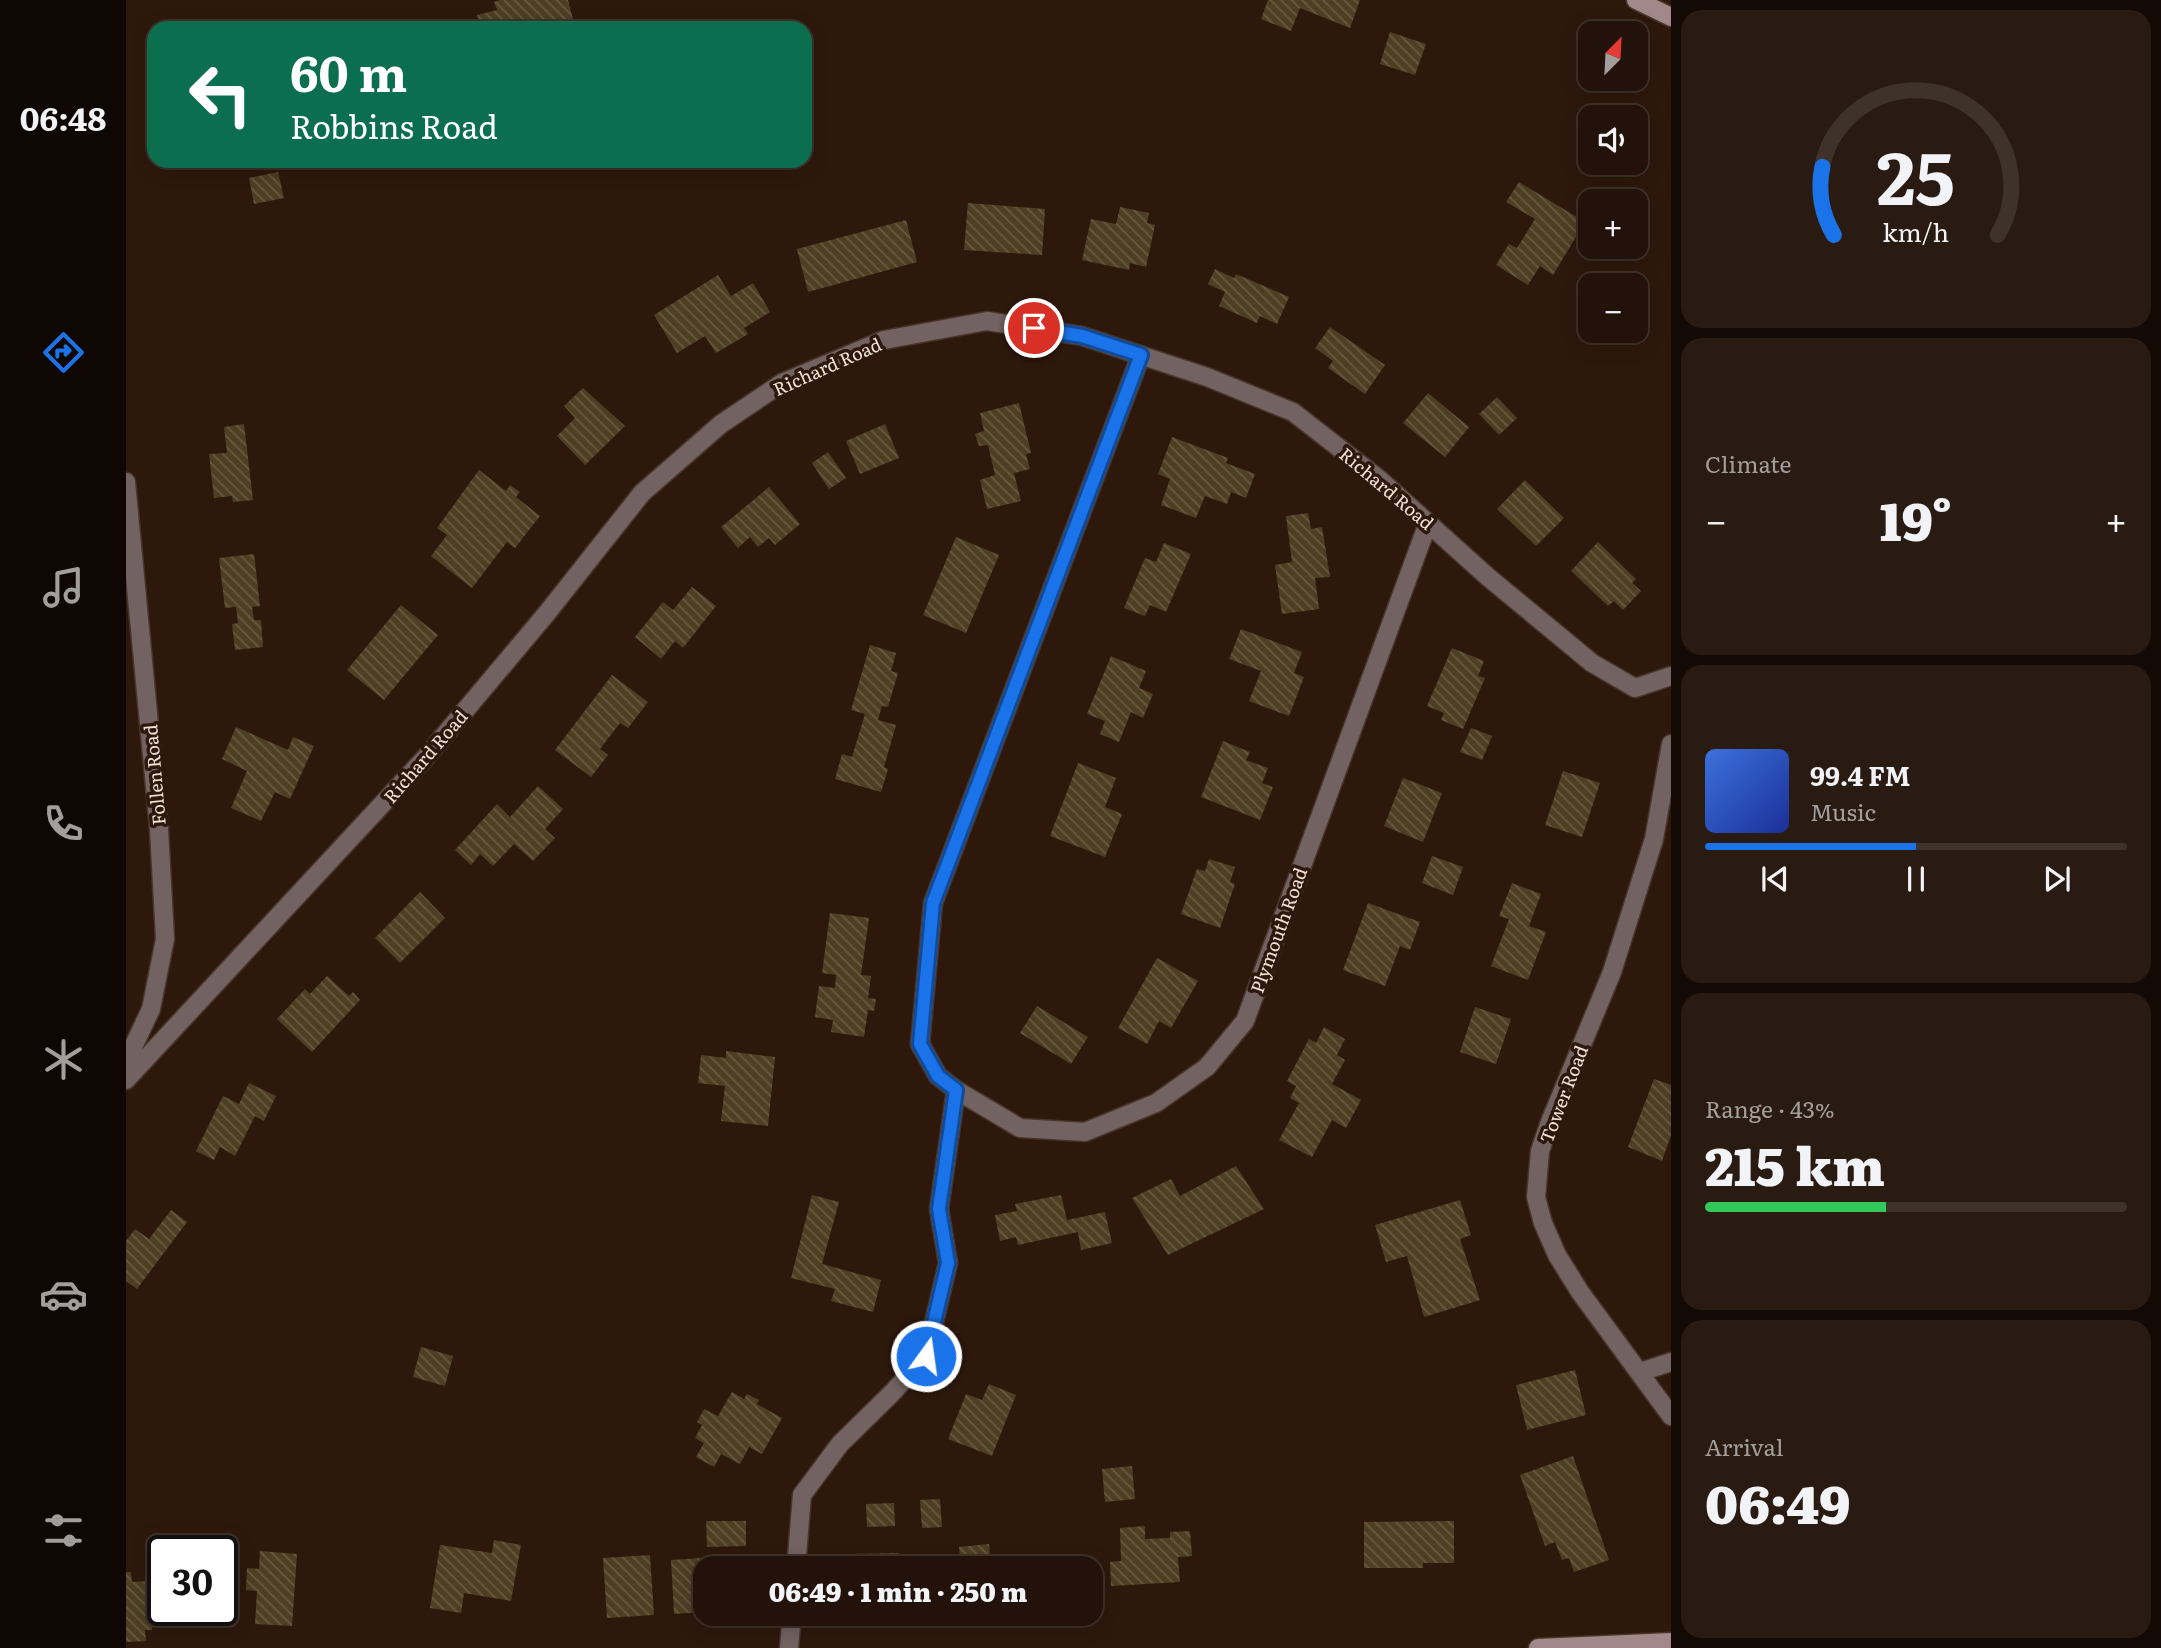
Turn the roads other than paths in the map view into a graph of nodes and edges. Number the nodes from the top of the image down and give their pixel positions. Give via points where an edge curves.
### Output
1 (1636, 0) edge
2 (1671, 17) edge
3 (1141, 355) junction
4 (126, 482) edge
5 (1428, 523) junction
6 (1671, 676) edge
7 (1671, 744) edge
8 (126, 1062) edge
9 (126, 1080) edge
10 (956, 1090) junction
11 (1671, 1362) edge
12 (1640, 1373) junction
13 (1671, 1416) edge
14 (797, 1556) edge
15 (791, 1626) edge
16 (1671, 1642) edge
17 (789, 1648) edge
18 (1538, 1648) edge

1 - 2 street
3 - 5 street, Richard Road via 1293,411
3 - 9 street, Richard Road via 1082,336 987,321 884,340 782,383 721,424 642,493 426,757
3 - 10 street, Plymouth Road via 933,903 920,1044 938,1076
4 - 8 street, Follen Road via 165,939 151,1009
5 - 6 street, Richard Road via 1592,663 1634,688
5 - 10 street, Plymouth Road via 1245,1021 1237,1031 1207,1067 1156,1103 1085,1132 1020,1128
7 - 12 street, Tower Road via 1654,839 1612,972 1540,1151 1536,1197 1558,1255
10 - 14 street via 939,1209 948,1263 926,1356 840,1444 802,1495
11 - 12 street
12 - 13 street, Tower Road
15 - 17 street
16 - 18 street

